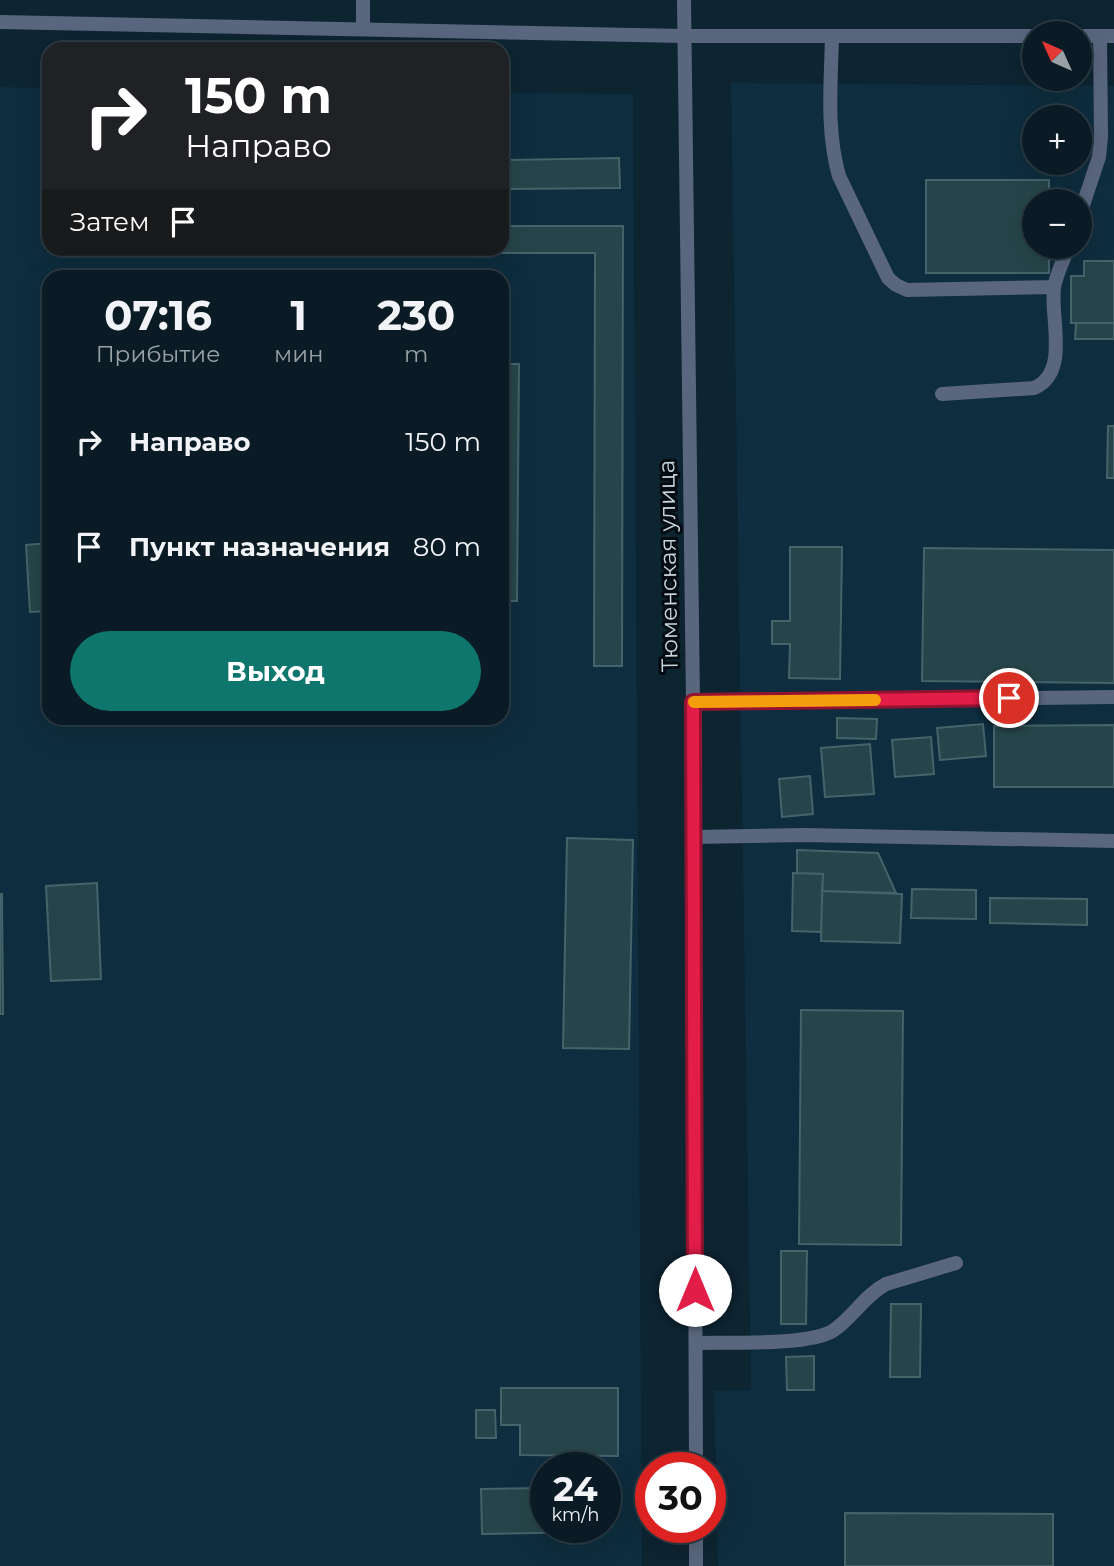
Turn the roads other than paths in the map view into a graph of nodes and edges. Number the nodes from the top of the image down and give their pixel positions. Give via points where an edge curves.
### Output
1 (363, 0) edge
2 (684, 0) edge
3 (0, 22) edge
4 (363, 29) junction
5 (684, 36) junction
6 (832, 36) junction
7 (1022, 36) edge
8 (1107, 36) edge
9 (1089, 189) edge
10 (1064, 259) edge
11 (1055, 287) junction
12 (942, 394) dead end
13 (1114, 697) edge
14 (693, 702) junction
15 (693, 837) junction
16 (1114, 841) edge
17 (956, 1263) dead end
18 (696, 1343) junction
19 (696, 1452) edge
20 (696, 1543) edge
21 (696, 1566) edge

1 - 4 street
2 - 5 street, Тюменская улица
3 - 4 street
4 - 5 street
5 - 6 street
5 - 14 street, Тюменская улица
6 - 7 street
6 - 11 street via 834,160 888,278 907,290
8 - 9 street via 1100,157
10 - 11 street
11 - 12 street via 1055,360 1041,385
13 - 14 street
14 - 15 street, Тюменская улица
15 - 16 street
15 - 18 street, Тюменская улица
17 - 18 street via 886,1284 833,1331 815,1339
18 - 19 street, Тюменская улица
20 - 21 street

